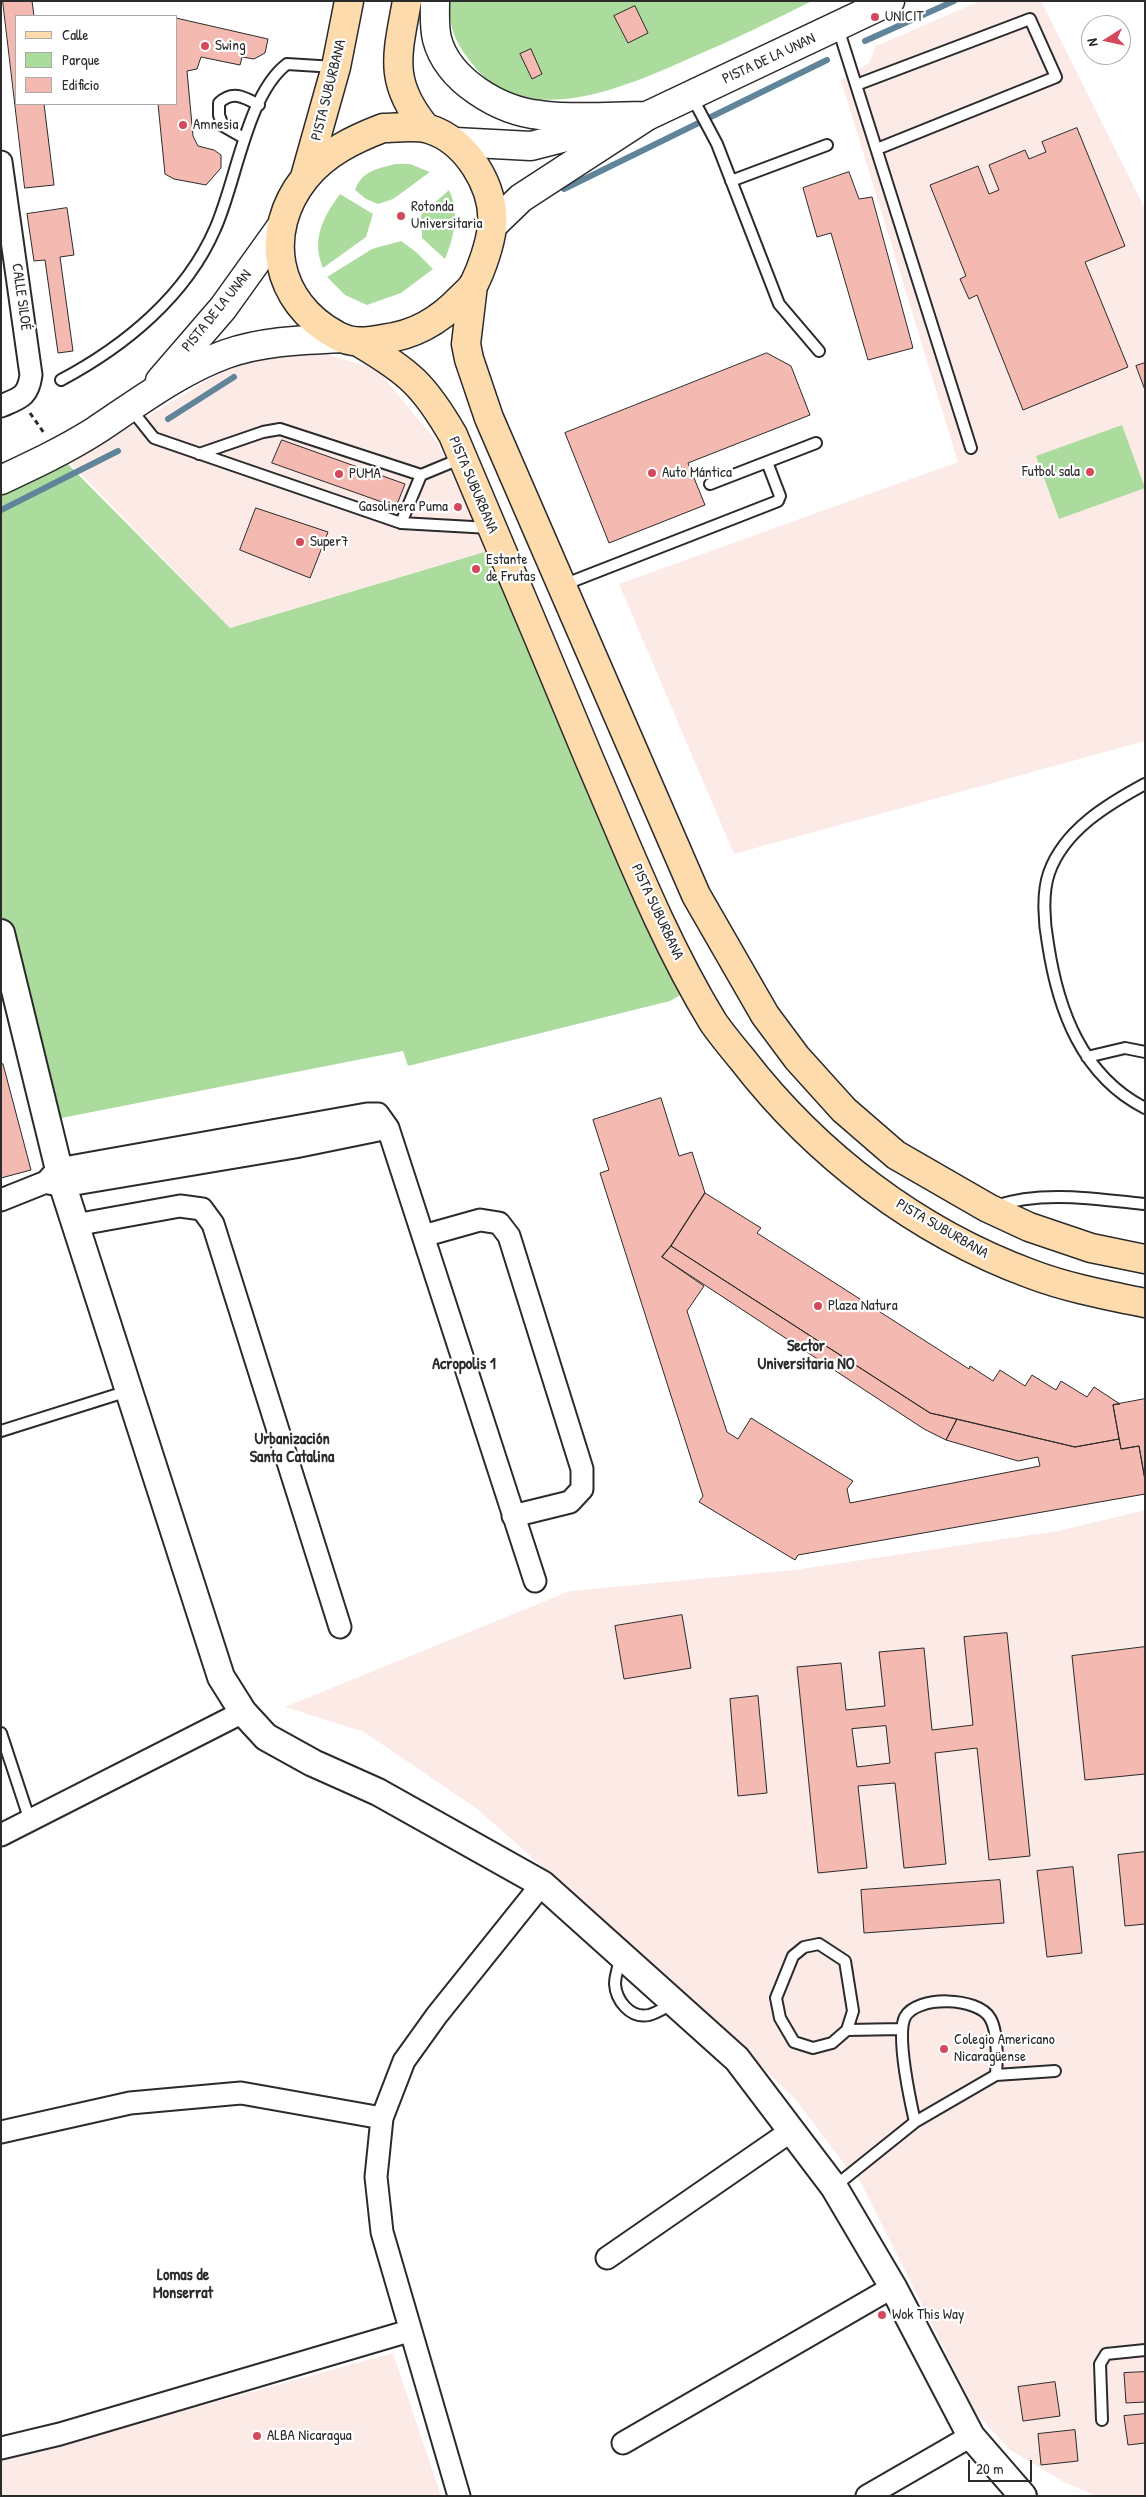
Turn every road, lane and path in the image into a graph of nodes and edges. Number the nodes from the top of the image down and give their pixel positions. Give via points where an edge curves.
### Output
1 (349, 1) edge
2 (407, 1) edge
3 (435, 1) edge
4 (890, 1) edge
5 (840, 37) junction
6 (336, 67) junction
7 (856, 85) junction
8 (696, 104) junction
9 (259, 105) junction
10 (647, 116) junction
11 (426, 128) junction
12 (244, 138) junction
13 (455, 142) junction
14 (827, 145) dead end
15 (878, 149) junction
16 (1, 162) edge
17 (305, 178) junction
18 (731, 181) junction
19 (492, 226) junction
20 (281, 227) junction
21 (473, 285) junction
22 (351, 340) junction
23 (819, 351) dead end
24 (61, 380) dead end
25 (140, 400) junction
26 (11, 402) edge
27 (816, 443) dead end
28 (971, 448) dead end
29 (57, 453) junction
30 (199, 454) junction
31 (462, 458) junction
32 (767, 462) junction
33 (421, 475) junction
34 (1, 480) edge
35 (710, 484) dead end
36 (401, 523) junction
37 (492, 528) junction
38 (562, 585) junction
39 (1145, 784) edge
40 (1, 932) edge
41 (1145, 1052) edge
42 (1086, 1056) junction
43 (1145, 1108) edge
44 (56, 1179) junction
45 (1, 1200) edge
46 (1145, 1204) edge
47 (988, 1208) junction
48 (75, 1225) junction
49 (423, 1236) junction
50 (1145, 1260) edge
51 (1145, 1303) edge
52 (128, 1390) junction
53 (1, 1431) edge
54 (513, 1516) junction
55 (535, 1581) dead end
56 (340, 1628) dead end
57 (243, 1712) junction
58 (1, 1733) edge
59 (30, 1821) junction
60 (1, 1836) edge
61 (542, 1884) junction
62 (621, 1955) junction
63 (674, 2003) junction
64 (902, 2029) junction
65 (847, 2030) junction
66 (1055, 2071) dead end
67 (996, 2075) junction
68 (382, 2118) junction
69 (914, 2122) junction
70 (791, 2130) junction
71 (1, 2132) edge
72 (834, 2187) junction
73 (607, 2258) dead end
74 (893, 2287) junction
75 (409, 2330) junction
76 (1145, 2350) edge
77 (1102, 2420) dead end
78 (971, 2436) junction
79 (624, 2443) dead end
80 (1, 2448) edge
81 (872, 2495) edge
82 (459, 2496) edge
83 (1023, 2496) edge

1 - 6 main road, PISTA SUBURBANA
2 - 11 main road via 399,78 411,109
3 - 10 main road via 438,40 446,57 463,80 483,96 539,116
4 - 5 main road, PISTA DE LA UNAN
5 - 7 lane
5 - 8 main road, PISTA DE LA UNAN
6 - 9 lane via 287,64 275,73
6 - 17 main road, PISTA SUBURBANA
7 - 15 lane
7 - 15 lane via 1030,19 1056,77
8 - 10 main road, PISTA DE LA UNAN
8 - 18 lane via 717,144
9 - 12 lane
9 - 12 lane via 241,95 226,97 220,103 219,115 223,126
10 - 13 main road, PISTA DE LA UNAN via 532,146
10 - 19 main road, PISTA DE LA UNAN via 521,198
11 - 13 main road
11 - 17 main road via 384,128 356,138 330,154
12 - 24 lane via 237,169 215,230 181,288 134,333 86,367
13 - 19 main road via 474,164 484,184
14 - 18 lane
15 - 28 lane
16 - 26 street, CALLE SILOÉ via 31,375 29,389
17 - 20 main road
18 - 23 lane via 779,304
19 - 21 main road
20 - 22 main road via 281,259 292,295 307,315
20 - 25 main road, PISTA DE LA UNAN via 223,308
21 - 22 main road via 450,310 426,328 398,338
21 - 38 main road via 466,334 469,359 489,418
22 - 25 main road, PISTA DE LA UNAN via 294,340 225,354
22 - 31 main road, PISTA SUBURBANA via 398,365 424,390 449,428
25 - 29 main road, PISTA DE LA UNAN
25 - 30 lane via 154,438
26 - 29 path
27 - 32 lane
29 - 34 main road, PISTA DE LA UNAN
30 - 33 lane via 280,428
30 - 36 lane
31 - 33 lane
31 - 37 main road, PISTA SUBURBANA
32 - 35 lane
32 - 38 lane via 780,496 778,501
33 - 36 lane
36 - 37 lane
37 - 51 main road, PISTA SUBURBANA via 639,876 676,955 714,1024 769,1094 812,1138 865,1181 908,1212 972,1249 1031,1274 1090,1292
38 - 47 main road via 696,895 765,1015 797,1058 844,1110 896,1155
39 - 42 lane via 1108,803 1068,840 1049,873 1043,918 1054,984 1075,1038
40 - 44 street
41 - 42 lane via 1126,1048
42 - 43 lane via 1125,1096
44 - 45 street
44 - 48 street
44 - 49 street via 295,1146 388,1128
46 - 47 lane via 1074,1197 1012,1200
47 - 50 main road via 1029,1227 1091,1248
48 - 52 street
48 - 56 street via 180,1206 202,1209 213,1224
49 - 54 street
49 - 54 street via 480,1220 499,1223 509,1236 582,1469 582,1489 570,1502
52 - 53 lane
52 - 57 street via 221,1677
54 - 55 street
57 - 59 street
57 - 61 street via 266,1737 313,1763 378,1792
58 - 59 lane
59 - 60 street
61 - 62 street
61 - 68 street via 437,2014 404,2061
62 - 63 street
62 - 63 lane via 615,1982 618,1997 626,2009 648,2015
63 - 70 street via 737,2059
64 - 65 lane
64 - 67 lane via 911,2008 935,2001 975,2006 990,2018 997,2052
64 - 69 lane
65 - 65 lane via 832,2043 813,2048 794,2042 780,2018 776,1998 793,1956 804,1947 819,1944 845,1961 853,2011
66 - 67 lane
67 - 69 lane
68 - 71 street via 241,2093 130,2103
68 - 75 street via 376,2178 382,2232
69 - 72 lane
70 - 72 street
70 - 73 street
72 - 74 street
74 - 78 street
74 - 79 street
75 - 80 street via 60,2434
75 - 82 street
76 - 77 lane via 1106,2354 1100,2364
78 - 81 street
78 - 83 street

